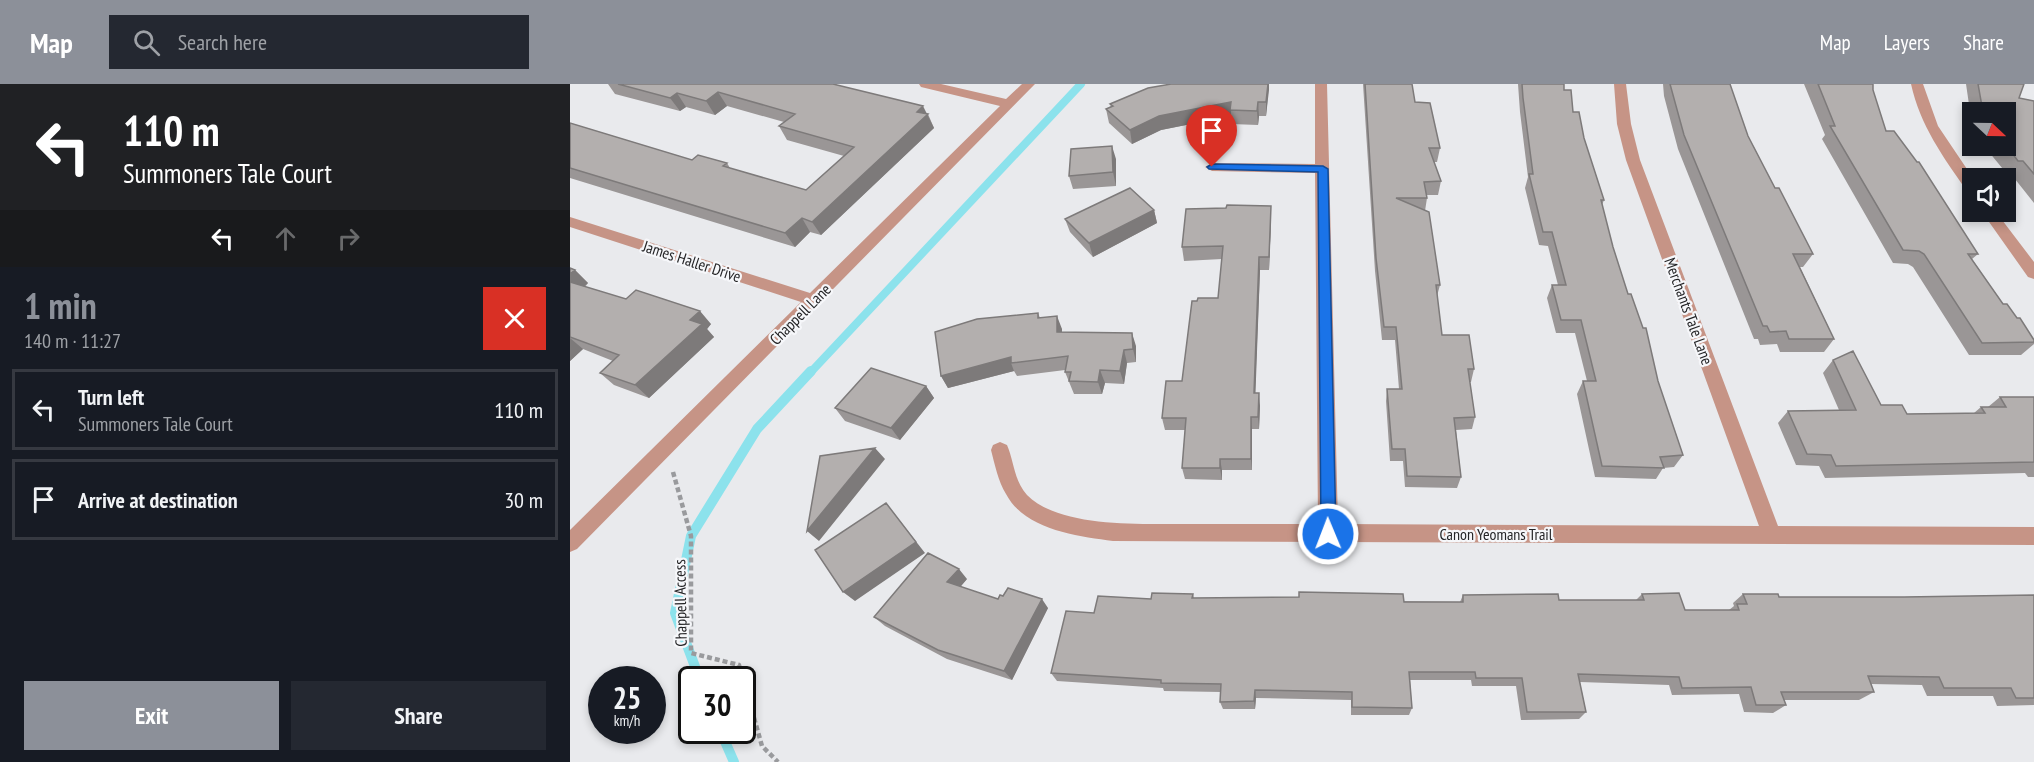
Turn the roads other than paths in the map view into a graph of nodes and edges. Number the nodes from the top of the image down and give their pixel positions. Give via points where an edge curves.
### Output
1 (925, 84) edge
2 (1029, 84) edge
3 (1321, 84) edge
4 (1620, 84) edge
5 (1917, 84) edge
6 (1008, 104) junction
7 (1212, 167) dead end
8 (1323, 169) junction
9 (1962, 174) edge
10 (570, 222) edge
11 (1996, 222) edge
12 (2034, 273) edge
13 (813, 300) junction
14 (1000, 450) dead end
15 (1328, 534) junction
16 (1772, 535) junction
17 (2034, 536) edge
18 (570, 543) edge

1 - 6 street
2 - 6 street, Chappell Lane
3 - 8 street
4 - 16 street, Merchants Tale Lane via 1633,160
5 - 9 street via 1932,129
6 - 13 street, Chappell Lane
7 - 8 street
8 - 15 street
10 - 13 street, James Haller Drive
11 - 12 street
13 - 18 street, Chappell Lane
14 - 15 street, Canon Yeomans Trail via 1014,492 1048,518 1074,526 1113,532
15 - 16 street, Canon Yeomans Trail
16 - 17 street, Canon Yeomans Trail

